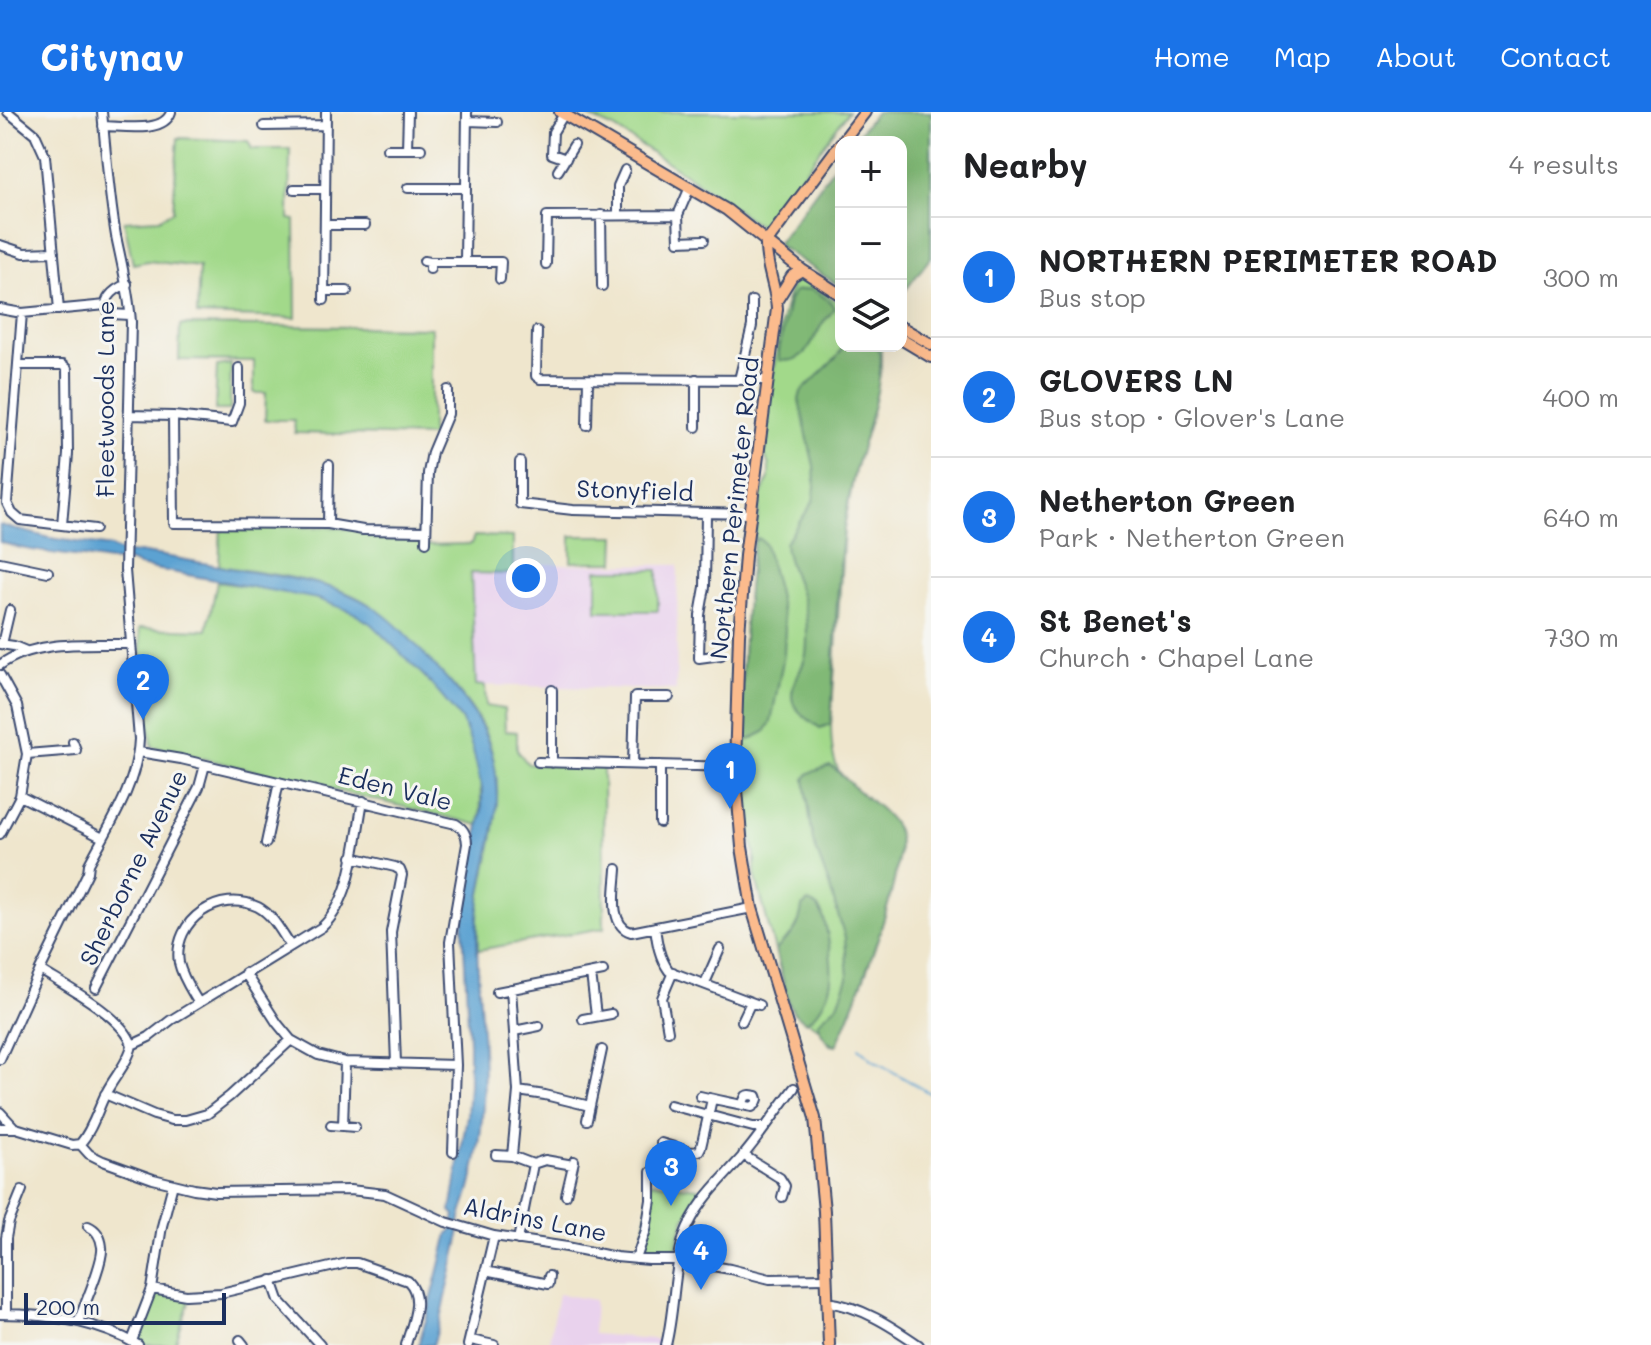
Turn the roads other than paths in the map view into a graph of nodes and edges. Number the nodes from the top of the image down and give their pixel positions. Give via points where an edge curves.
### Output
1 (8, 112) edge
2 (102, 112) edge
3 (171, 112) edge
4 (326, 112) edge
5 (408, 112) edge
6 (865, 112) edge
7 (562, 113) edge
8 (467, 116) edge
9 (497, 122) dead end
10 (326, 125) junction
11 (103, 126) junction
12 (264, 126) dead end
13 (846, 136) edge
14 (574, 145) dead end
15 (387, 149) dead end
16 (407, 149) junction
17 (421, 149) dead end
18 (835, 151) edge
19 (566, 159) junction
20 (625, 170) dead end
21 (558, 171) dead end
22 (690, 187) junction
23 (408, 188) dead end
24 (466, 188) junction
25 (294, 189) dead end
26 (325, 189) junction
27 (601, 215) junction
28 (618, 215) junction
29 (678, 215) junction
30 (325, 225) junction
31 (365, 225) dead end
32 (704, 240) dead end
33 (766, 243) junction
34 (0, 245) edge
35 (54, 252) junction
36 (465, 261) junction
37 (428, 264) dead end
38 (546, 264) dead end
39 (802, 270) junction
40 (500, 279) dead end
41 (127, 284) junction
42 (602, 286) dead end
43 (347, 291) dead end
44 (835, 291) edge
45 (777, 300) junction
46 (752, 301) dead end
47 (106, 305) junction
48 (0, 309) edge
49 (59, 310) junction
50 (22, 313) junction
51 (130, 315) junction
52 (907, 330) edge
53 (537, 331) dead end
54 (907, 343) edge
55 (931, 344) edge
56 (931, 357) edge
57 (18, 365) junction
58 (239, 368) dead end
59 (696, 379) junction
60 (588, 380) junction
61 (739, 380) junction
62 (768, 380) junction
63 (448, 390) dead end
64 (128, 415) junction
65 (173, 416) junction
66 (587, 425) dead end
67 (696, 427) dead end
68 (520, 462) dead end
69 (329, 465) dead end
70 (706, 513) junction
71 (750, 514) junction
72 (328, 524) junction
73 (62, 525) junction
74 (95, 529) dead end
75 (426, 531) junction
76 (426, 542) dead end
77 (0, 562) edge
78 (48, 572) dead end
79 (10, 610) dead end
80 (1, 644) edge
81 (131, 644) junction
82 (27, 651) junction
83 (721, 655) dead end
84 (0, 665) edge
85 (0, 675) edge
86 (552, 690) dead end
87 (669, 697) dead end
88 (73, 742) dead end
89 (139, 752) junction
90 (27, 754) junction
91 (538, 762) dead end
92 (552, 763) junction
93 (633, 764) junction
94 (205, 765) junction
95 (660, 765) junction
96 (735, 767) junction
97 (279, 782) junction
98 (20, 796) junction
99 (363, 801) junction
100 (660, 823) dead end
101 (0, 834) edge
102 (103, 838) junction
103 (266, 843) dead end
104 (352, 857) junction
105 (617, 869) dead end
106 (87, 870) junction
107 (752, 908) junction
108 (655, 927) junction
109 (290, 945) junction
110 (720, 949) dead end
111 (40, 970) junction
112 (603, 971) dead end
113 (673, 972) junction
114 (245, 973) junction
115 (591, 974) junction
116 (705, 983) junction
117 (96, 988) dead end
118 (511, 989) junction
119 (497, 992) dead end
120 (662, 998) junction
121 (651, 999) dead end
122 (198, 1002) junction
123 (611, 1014) dead end
124 (596, 1016) junction
125 (583, 1019) dead end
126 (742, 1021) dead end
127 (539, 1026) dead end
128 (514, 1031) junction
129 (668, 1031) dead end
130 (291, 1040) junction
131 (132, 1045) junction
132 (0, 1048) edge
133 (602, 1050) dead end
134 (0, 1059) edge
135 (345, 1062) junction
136 (396, 1063) junction
137 (456, 1065) junction
138 (794, 1088) dead end
139 (518, 1091) junction
140 (105, 1094) junction
141 (700, 1096) dead end
142 (712, 1099) junction
143 (670, 1105) dead end
144 (742, 1105) dead end
145 (590, 1106) junction
146 (0, 1113) edge
147 (709, 1115) junction
148 (587, 1120) dead end
149 (331, 1125) dead end
150 (343, 1126) junction
151 (355, 1127) dead end
152 (764, 1127) junction
153 (0, 1128) edge
154 (16, 1128) junction
155 (661, 1143) dead end
156 (80, 1144) junction
157 (453, 1152) dead end
158 (496, 1155) dead end
159 (743, 1155) junction
160 (512, 1156) junction
161 (533, 1164) junction
162 (651, 1172) dead end
163 (173, 1184) junction
164 (566, 1195) dead end
165 (23, 1196) dead end
166 (782, 1197) dead end
167 (95, 1227) dead end
168 (494, 1236) junction
169 (518, 1240) junction
170 (636, 1259) junction
171 (678, 1260) junction
172 (485, 1271) junction
173 (549, 1276) dead end
174 (826, 1278) junction
175 (272, 1280) junction
176 (152, 1289) junction
177 (827, 1302) junction
178 (3, 1314) edge
179 (78, 1322) junction
180 (321, 1342) edge
181 (470, 1342) edge
182 (135, 1343) edge
183 (406, 1345) edge
184 (494, 1345) edge
185 (666, 1345) edge
186 (829, 1345) edge
187 (919, 1345) edge

1 - 35 street via 31,129 44,149
2 - 11 street, Fleetwoods Lane
3 - 11 street via 160,125
4 - 10 street
5 - 16 street
6 - 13 main road
7 - 19 street via 552,135 552,154
7 - 22 main road
8 - 9 street
8 - 24 street
10 - 12 street
10 - 26 street
11 - 41 street, Fleetwoods Lane
14 - 19 street
15 - 16 street
16 - 17 street
18 - 33 main road
19 - 21 street
20 - 28 street
22 - 29 street
22 - 33 main road
23 - 24 street
24 - 36 street
25 - 26 street
26 - 30 street
27 - 28 street
27 - 38 street via 547,216
27 - 42 street
28 - 29 street
29 - 32 street via 679,241
30 - 31 street
30 - 43 street via 324,295
33 - 39 main road
33 - 45 main road, Northern Perimeter Road
34 - 35 street via 24,253
35 - 49 street
36 - 37 street
36 - 40 street via 501,262
39 - 44 main road
39 - 45 main road
41 - 47 street via 115,289
41 - 51 street, Fleetwoods Lane
45 - 62 main road, Northern Perimeter Road
46 - 61 street via 752,326
47 - 49 street
47 - 51 street via 111,314
48 - 50 street
49 - 50 street
50 - 57 street
51 - 64 street, Fleetwoods Lane
52 - 55 main road
53 - 60 street via 536,376
54 - 56 main road
57 - 73 street via 7,503 20,520
57 - 73 street via 67,369
58 - 65 street via 239,403 232,422
59 - 60 street
59 - 61 street
59 - 67 street
60 - 66 street
61 - 62 street
62 - 71 main road, Northern Perimeter Road
63 - 75 street via 448,414 428,473
64 - 65 street
64 - 81 street, Fleetwoods Lane via 125,570
65 - 72 street via 174,523
68 - 70 street, Stonyfield via 520,504
69 - 72 street
70 - 71 street, Stonyfield
70 - 83 street via 699,658
71 - 96 main road, Northern Perimeter Road
72 - 75 street
73 - 74 street
75 - 76 street
77 - 78 street
79 - 80 street
80 - 82 street
81 - 82 street
81 - 89 street, Fleetwoods Lane
82 - 84 street
85 - 90 street via 17,706
86 - 92 street
87 - 93 street via 635,697
88 - 90 street via 76,750
89 - 94 street, Eden Vale
89 - 102 street via 120,808
90 - 98 street
91 - 92 street
92 - 93 street
93 - 95 street
94 - 97 street, Eden Vale
94 - 117 street, Sherborne Avenue via 199,787
95 - 96 street
95 - 100 street
96 - 107 main road, Northern Perimeter Road
97 - 99 street, Eden Vale
97 - 103 street
98 - 101 street
98 - 102 street
99 - 104 street
99 - 137 street, Eden Vale via 456,824 465,833 450,942
102 - 106 street
104 - 109 street via 335,914
104 - 136 street via 395,867 402,875 391,932
105 - 108 street via 618,922 631,932
106 - 111 street
106 - 132 street
107 - 108 street
107 - 174 main road, Northern Perimeter Road via 815,1118
108 - 113 street via 662,962
109 - 114 street
109 - 122 street via 258,907 226,902 199,913 182,935 179,959
110 - 116 street
111 - 131 street via 101,1010
111 - 134 street
112 - 115 street
113 - 116 street
113 - 120 street
114 - 122 street
114 - 130 street
115 - 118 street
115 - 124 street
116 - 126 street via 755,1004
118 - 119 street
118 - 128 street
120 - 121 street
120 - 129 street
122 - 131 street
123 - 124 street
124 - 125 street
127 - 128 street
128 - 139 street
130 - 135 street
130 - 140 street via 207,1114 172,1120
131 - 140 street
133 - 145 street
135 - 136 street
135 - 150 street
136 - 137 street
137 - 157 street, Eden Vale
138 - 152 street
139 - 145 street
139 - 160 street
140 - 156 street
141 - 142 street
142 - 144 street
142 - 147 street
143 - 147 street
145 - 148 street
146 - 154 street
147 - 152 street
147 - 155 street via 699,1151
149 - 150 street
150 - 151 street
152 - 159 street
153 - 154 street
154 - 156 street, Aldrins Lane
156 - 163 street, Aldrins Lane via 103,1161
158 - 160 street
159 - 166 street via 780,1178 785,1186
159 - 171 street via 694,1213
160 - 161 street
161 - 164 street via 574,1163
161 - 169 street
162 - 170 street via 646,1230
163 - 168 street, Aldrins Lane via 216,1192 371,1192
163 - 176 street
165 - 178 street via 6,1238
167 - 179 street via 103,1252
168 - 169 street, Aldrins Lane
168 - 172 street
169 - 170 street, Aldrins Lane
170 - 171 street, Aldrins Lane
171 - 174 street, Aldrins Lane via 770,1279
171 - 185 street
172 - 173 street via 548,1284
172 - 181 street
174 - 177 main road, Northern Perimeter Road
175 - 176 street via 205,1295
175 - 180 street via 279,1300
175 - 183 street via 357,1263 408,1281 417,1301
176 - 182 street
177 - 186 main road, Northern Perimeter Road
177 - 187 street via 860,1311
178 - 179 street
179 - 182 street
181 - 184 street

